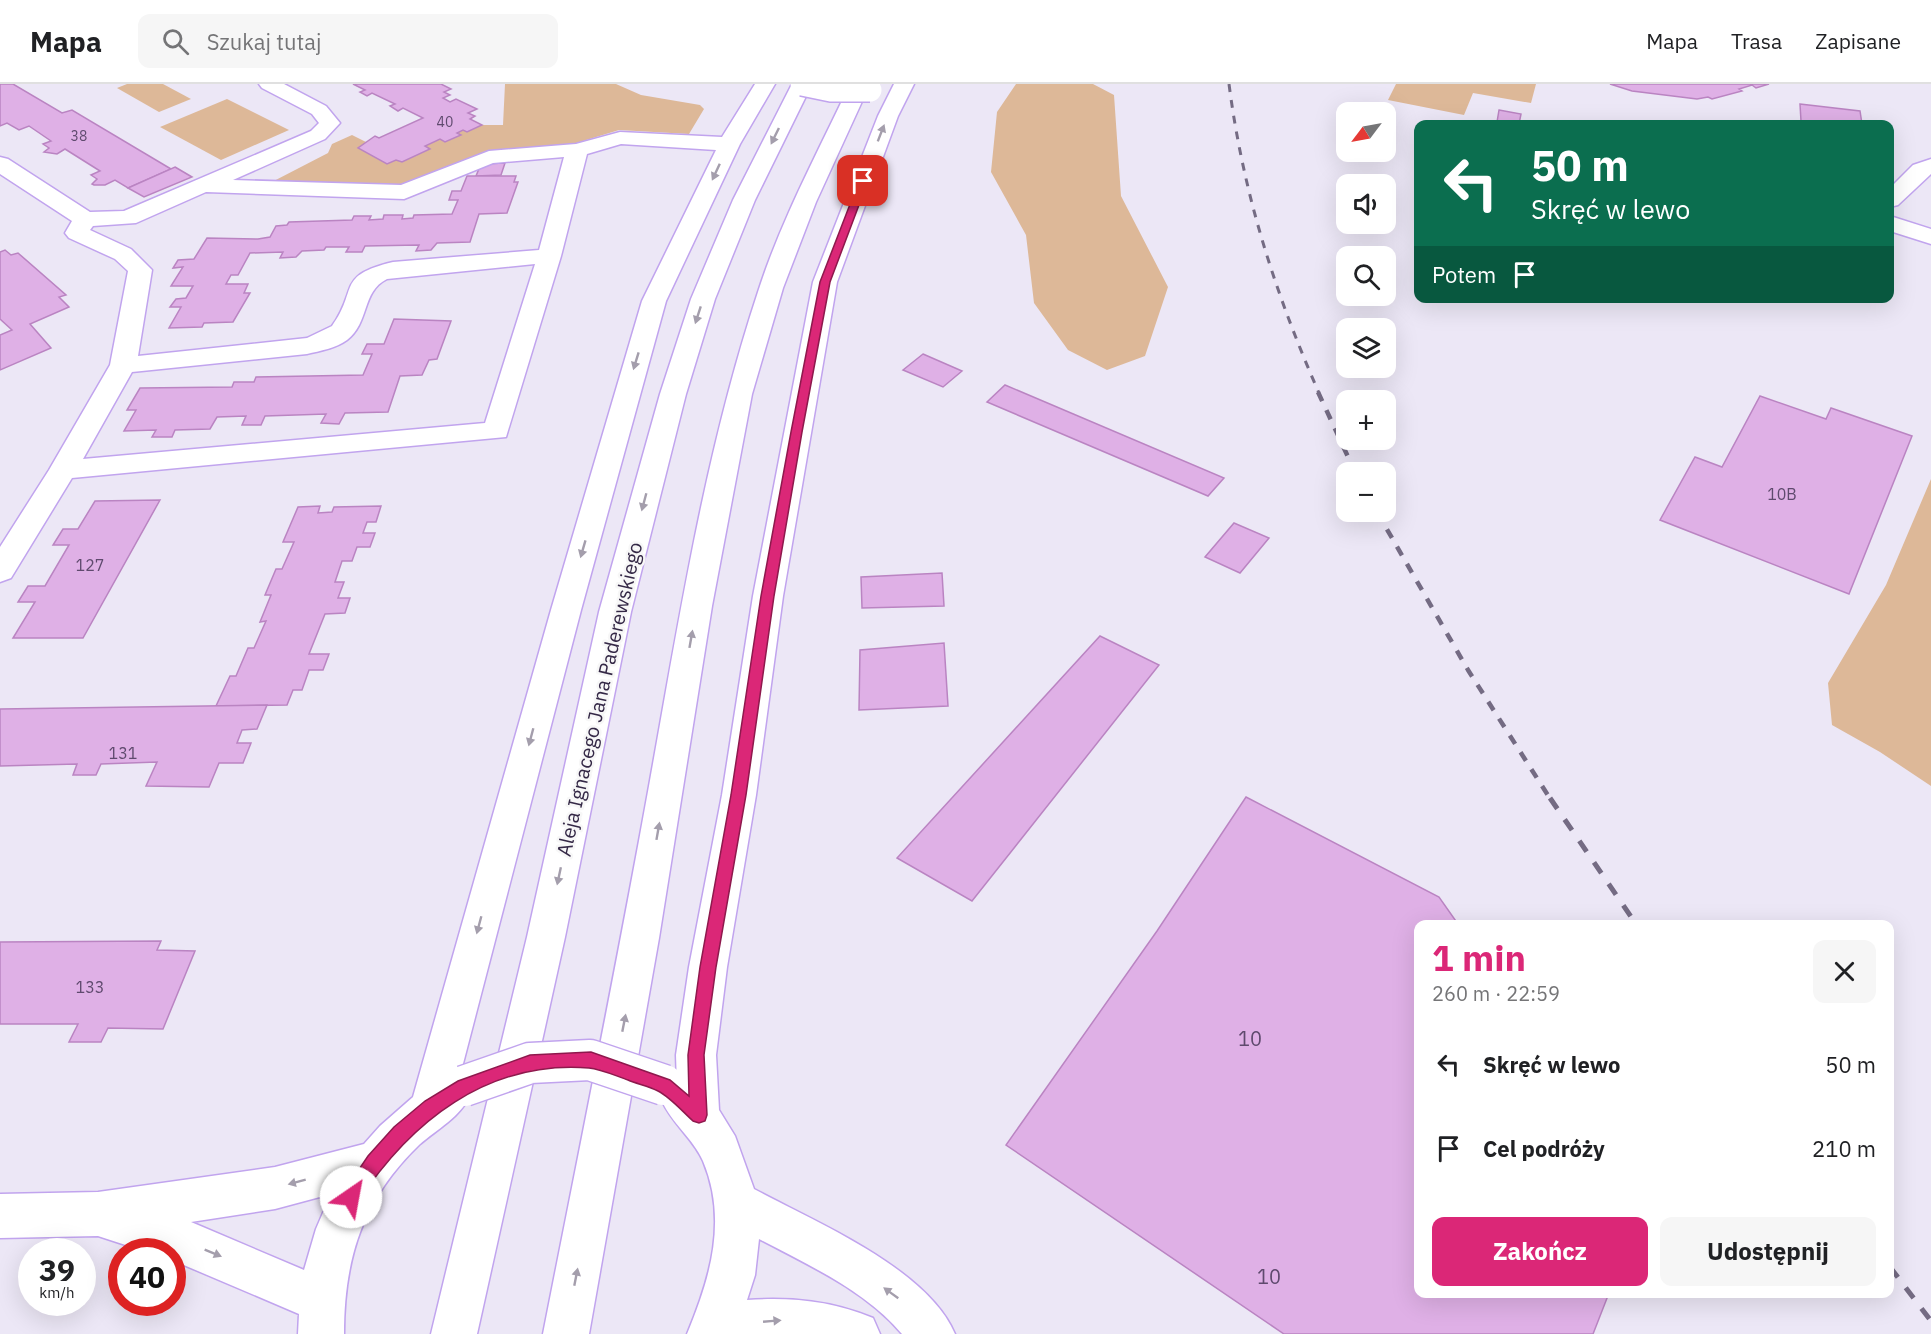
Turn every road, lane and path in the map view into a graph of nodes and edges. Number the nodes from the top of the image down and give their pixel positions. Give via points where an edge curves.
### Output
1 (269, 84) edge
2 (765, 84) edge
3 (802, 84) edge
4 (902, 84) edge
5 (865, 87) edge
6 (729, 144) junction
7 (577, 150) junction
8 (0, 164) edge
9 (1931, 166) edge
10 (204, 186) junction
11 (1894, 196) edge
12 (85, 219) junction
13 (1894, 224) edge
14 (1931, 237) edge
15 (549, 256) junction
16 (123, 365) junction
17 (63, 470) junction
18 (0, 571) edge
19 (447, 1096) junction
20 (699, 1115) junction
21 (374, 1162) junction
22 (736, 1203) junction
23 (98, 1214) junction
24 (0, 1216) edge
25 (321, 1317) edge
26 (712, 1330) edge
27 (454, 1334) edge
28 (566, 1334) edge
29 (857, 1334) edge
30 (932, 1334) edge

1 - 10 street via 319,110 330,123 318,135
2 - 6 street
3 - 5 street, bridge via 831,90
3 -> 27 street, Aleja Ignacego Jana Paderewskiego via 739,211 703,299 673,394 615,612 546,937
4 - 5 street
20 -> 4 street via 696,1055 708,967 739,795 770,585 825,282
28 -> 5 street via 739,394 771,288 805,202
6 - 7 street via 620,138
6 -> 19 street via 654,302 566,610
7 - 10 street via 489,157 404,192
7 - 15 street
8 - 12 street
9 - 11 street via 1921,170
10 - 12 street via 128,218
12 - 16 street via 77,233 123,254 140,270
13 - 14 street
15 - 16 street via 374,273 361,284 345,328 330,340 307,346
15 - 17 street via 496,431
16 - 17 street
17 - 18 street
19 - 20 street, bridge via 530,1063 591,1060 664,1085
19 - 21 street via 400,1133
20 - 22 street via 727,1166
21 -> 23 street via 275,1188
21 - 25 street via 351,1197 330,1244
22 - 26 street via 735,1253 728,1291
30 -> 22 street via 906,1304 852,1265
23 - 24 street
23 -> 25 street via 194,1245
26 -> 29 street via 791,1320 833,1325

